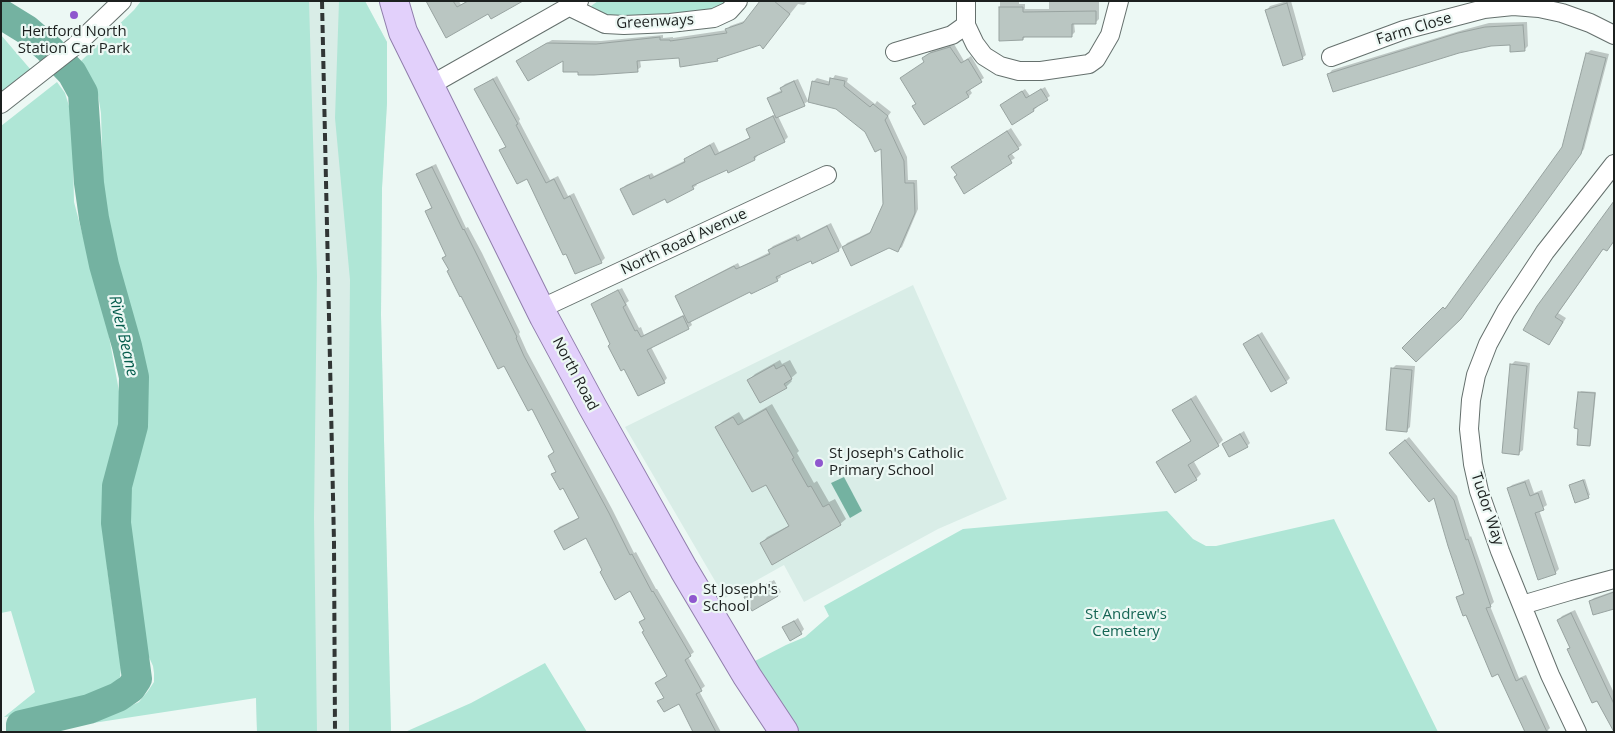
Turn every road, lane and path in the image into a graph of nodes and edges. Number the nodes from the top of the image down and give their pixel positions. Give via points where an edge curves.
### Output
1 (122, 1) edge
2 (394, 1) edge
3 (738, 1) edge
4 (966, 1) edge
5 (1119, 1) edge
6 (575, 4) edge
7 (966, 25) junction
8 (1614, 35) edge
9 (895, 52) dead end
10 (1331, 56) dead end
11 (429, 86) junction
12 (1, 104) edge
13 (1614, 164) edge
14 (827, 175) dead end
15 (540, 309) junction
16 (1614, 580) edge
17 (1522, 605) junction
18 (784, 732) edge
19 (1577, 732) edge

1 - 12 street via 76,46
2 - 11 main road, North Road via 403,32
3 - 6 street, Greenways via 729,11 714,18 624,25 605,24
4 - 7 street
5 - 7 street via 1110,35 1096,59 1084,65 1041,71 1019,71 1000,66 984,56
6 - 11 street, Greenways
7 - 9 street via 952,35
8 - 10 street, Farm Close via 1562,13 1513,6 1484,9 1404,30
11 - 15 main road, North Road
13 - 17 street, Tudor Way via 1545,252 1506,311 1476,375 1469,429 1473,464 1479,491
14 - 15 street, North Road Avenue
15 - 18 main road, North Road via 684,570
16 - 17 street
17 - 19 street, Tudor Way

